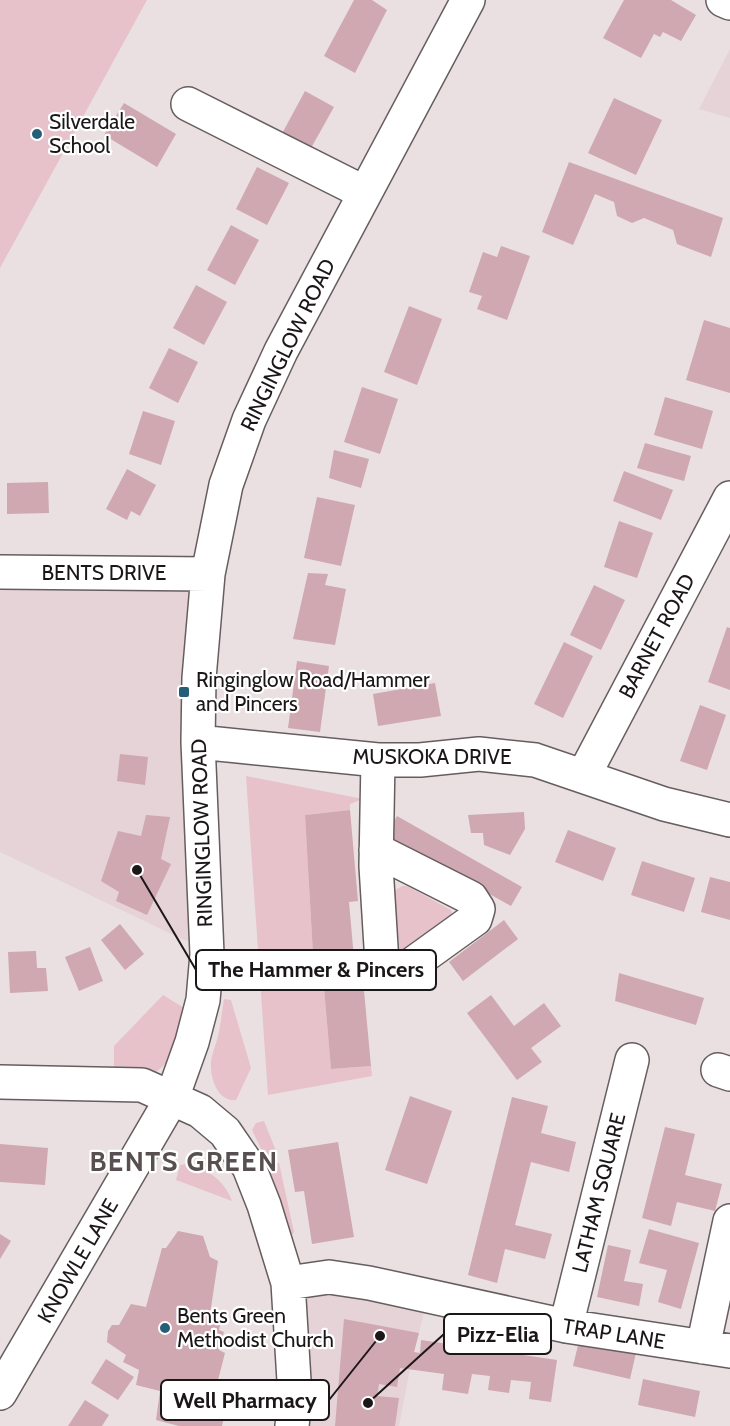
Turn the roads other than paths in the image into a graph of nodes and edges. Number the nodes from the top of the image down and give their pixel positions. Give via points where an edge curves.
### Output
1 (468, 0) edge
2 (723, 0) edge
3 (730, 3) edge
4 (188, 104) dead end
5 (365, 193) junction
6 (730, 498) edge
7 (0, 572) edge
8 (208, 574) junction
9 (198, 741) junction
10 (378, 760) junction
11 (584, 775) junction
12 (730, 820) edge
13 (376, 850) dead end
14 (632, 1060) dead end
15 (0, 1082) edge
16 (172, 1098) junction
17 (730, 1221) edge
18 (288, 1283) junction
19 (566, 1326) junction
20 (716, 1349) edge
21 (0, 1393) edge
22 (292, 1426) edge

1 - 5 street, RINGINGLOW ROAD
2 - 3 street
4 - 5 street
5 - 8 street, RINGINGLOW ROAD via 249,420 226,485
6 - 11 street, BARNET ROAD
7 - 8 street, BENTS DRIVE
8 - 9 street, RINGINGLOW ROAD via 198,678
9 - 10 street, MUSKOKA DRIVE
9 - 16 street, RINGINGLOW ROAD via 205,977 192,1042
10 - 11 street, MUSKOKA DRIVE via 479,754 535,760
10 - 13 street
11 - 12 street, MUSKOKA DRIVE via 664,804
14 - 19 street, LATHAM SQUARE
15 - 16 street via 142,1085
16 - 18 street via 200,1111 225,1132 249,1167
16 - 21 street, KNOWLE LANE
17 - 20 street
18 - 19 street, TRAP LANE via 329,1277 369,1283
18 - 22 street via 294,1376
19 - 20 street, TRAP LANE

